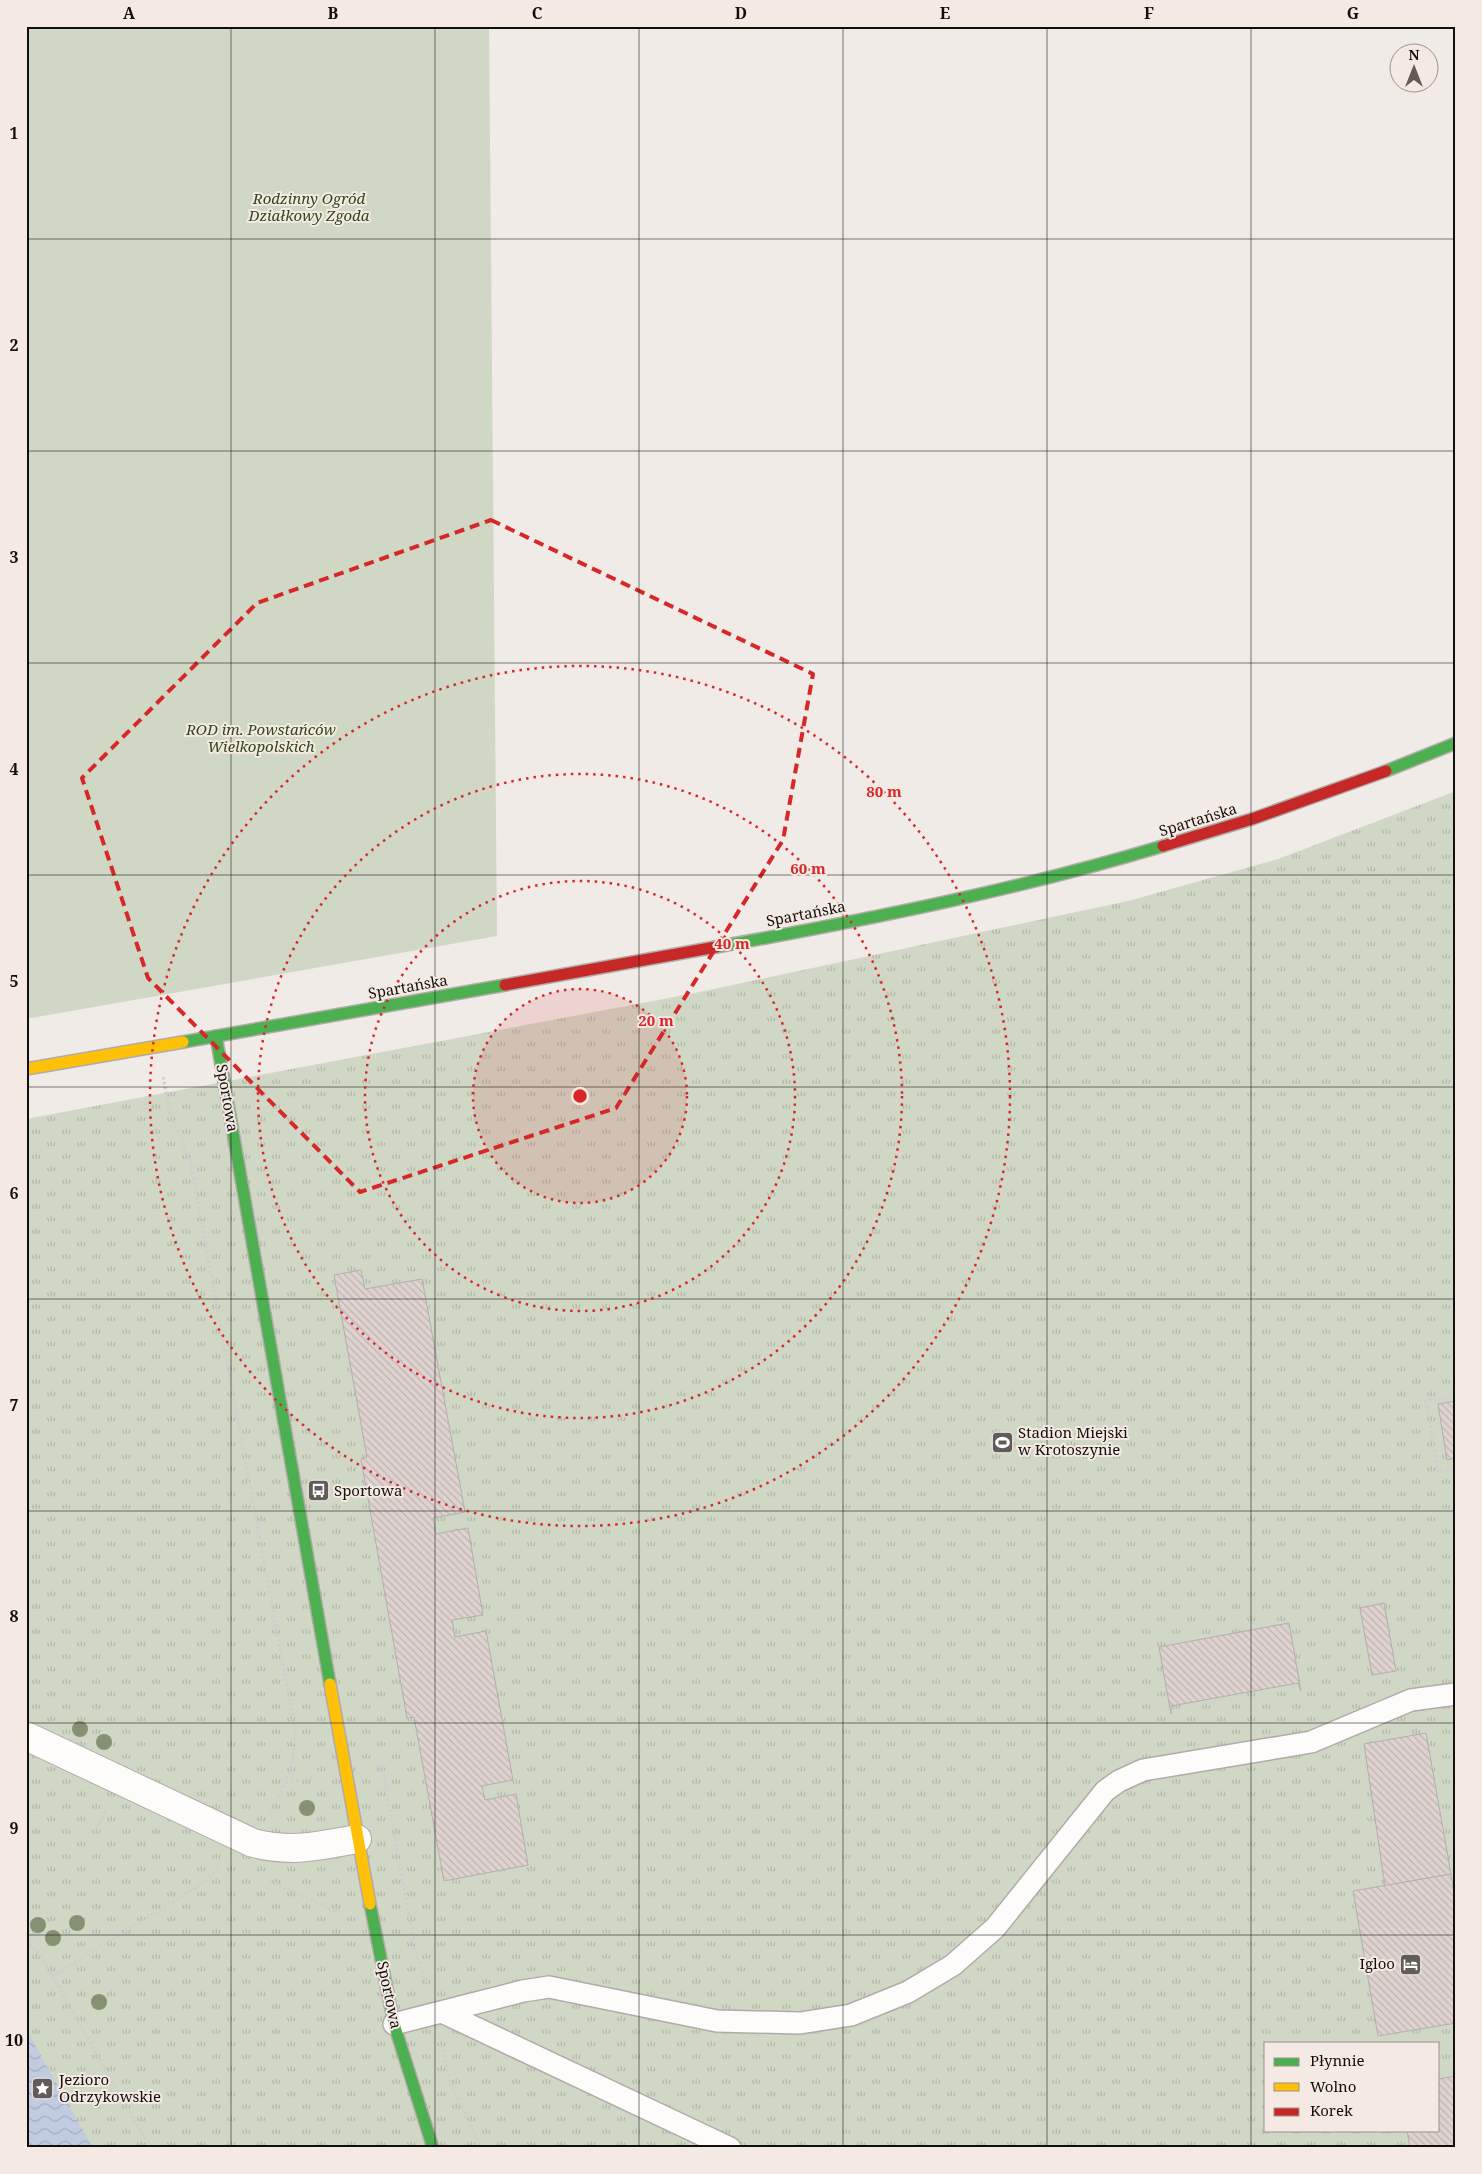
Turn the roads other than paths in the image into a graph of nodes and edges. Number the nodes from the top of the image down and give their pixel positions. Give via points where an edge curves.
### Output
1 (1456, 743) edge
2 (216, 1036) junction
3 (26, 1069) edge
4 (1456, 1694) edge
5 (26, 1736) edge
6 (357, 1838) junction
7 (439, 2012) junction
8 (394, 2024) junction
9 (433, 2148) edge
10 (730, 2148) edge

1 - 2 street, Spartańska via 1388,772 1192,839 991,891 798,932
2 - 3 street, Spartańska
2 - 6 street, Sportowa
4 - 7 lane via 1411,1700 1311,1742 1143,1770 1119,1780 1105,1791 995,1928 953,1964 915,1988 851,2015 800,2023 717,2021 549,1987
5 - 6 street via 253,1843 276,1849 295,1849
6 - 8 street, Sportowa
7 - 8 lane
7 - 10 lane
8 - 9 street, Sportowa

